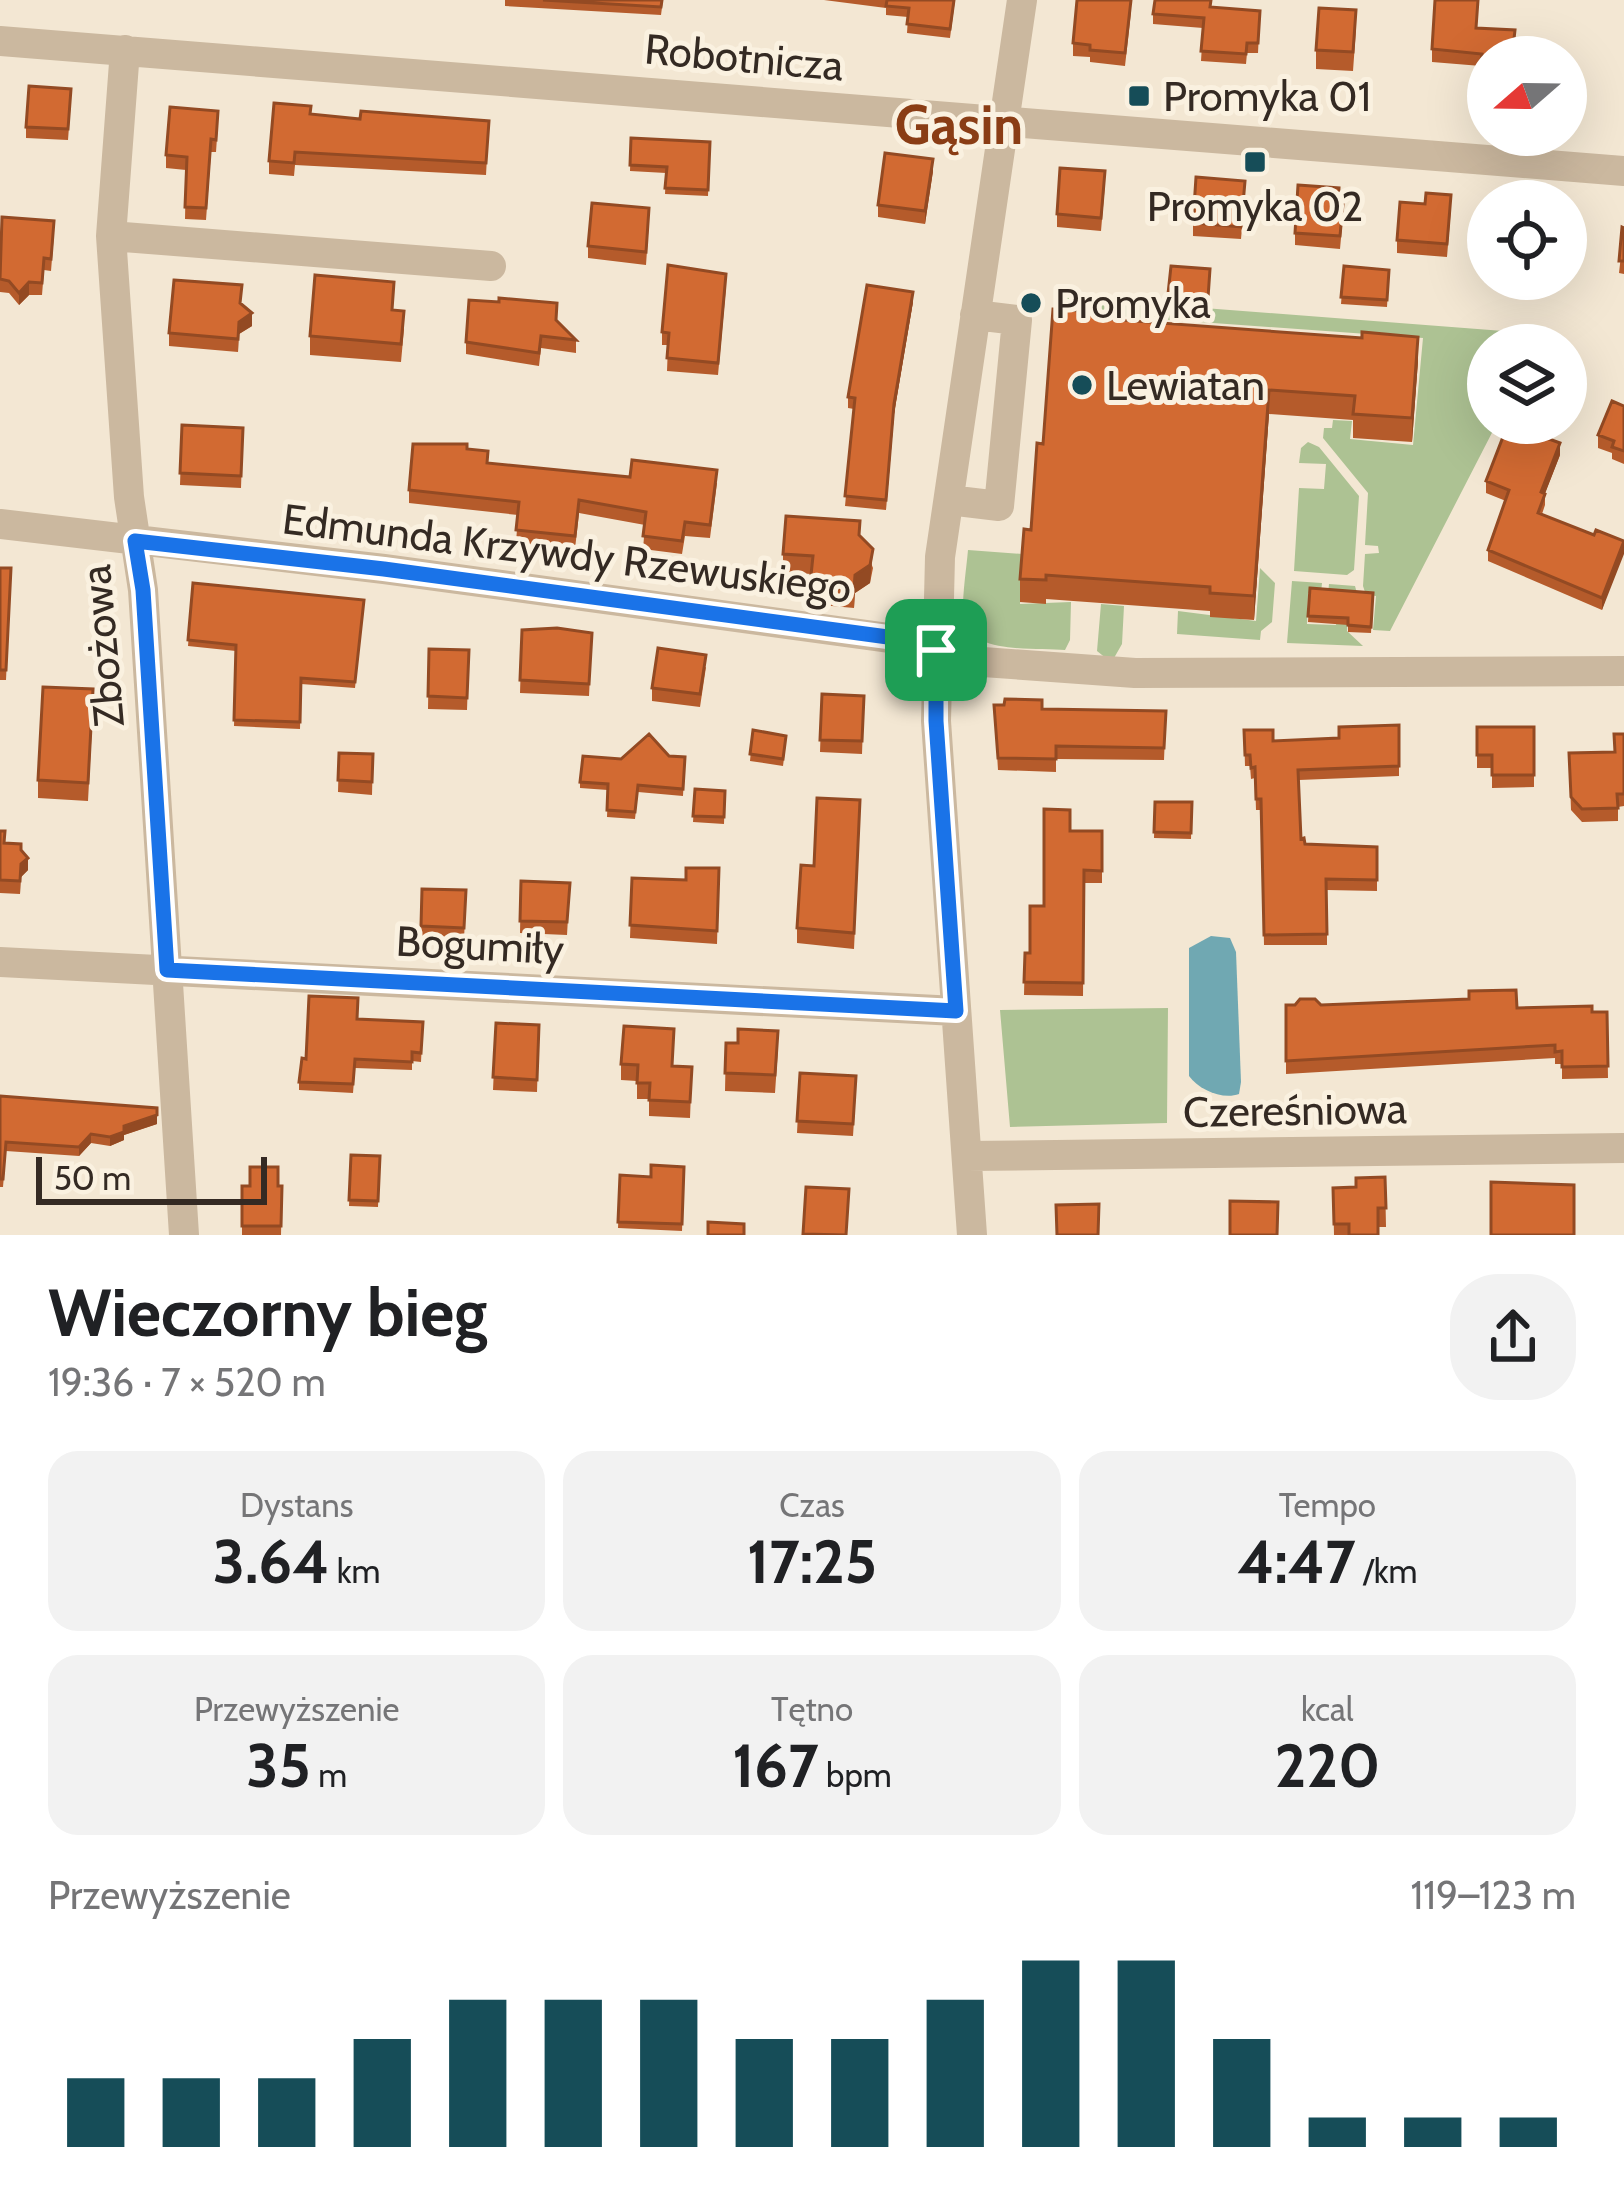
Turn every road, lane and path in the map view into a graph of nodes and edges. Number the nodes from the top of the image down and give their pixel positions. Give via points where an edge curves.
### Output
1 (1022, 0) edge
2 (0, 41) edge
3 (124, 50) junction
4 (1004, 122) junction
5 (1624, 171) edge
6 (111, 236) junction
7 (491, 266) dead end
8 (975, 315) junction
9 (949, 500) junction
10 (0, 524) edge
11 (135, 541) junction
12 (936, 650) junction
13 (1624, 670) edge
14 (0, 962) edge
15 (167, 970) junction
16 (956, 1011) junction
17 (1624, 1148) edge
18 (967, 1156) junction
19 (184, 1235) edge
20 (972, 1235) edge

1 - 4 street
2 - 3 street, Robotnicza
3 - 4 street, Robotnicza
3 - 6 street, Zbożowa
4 - 5 street, Robotnicza
4 - 8 street
6 - 7 street
6 - 11 street, Zbożowa
8 - 9 street
8 - 9 street via 1017,320 999,506
9 - 12 street
10 - 11 street, Edmunda Krzywdy Rzewuskiego
11 - 12 street, Edmunda Krzywdy Rzewuskiego via 910,640
11 - 15 street, Zbożowa
12 - 13 street, Edmunda Krzywdy Rzewuskiego via 969,662 1208,675
12 - 16 street
14 - 15 street, Bogumiły
15 - 16 street, Bogumiły
15 - 19 street, Zbożowa
16 - 18 street
17 - 18 street, Czereśniowa
18 - 20 street

